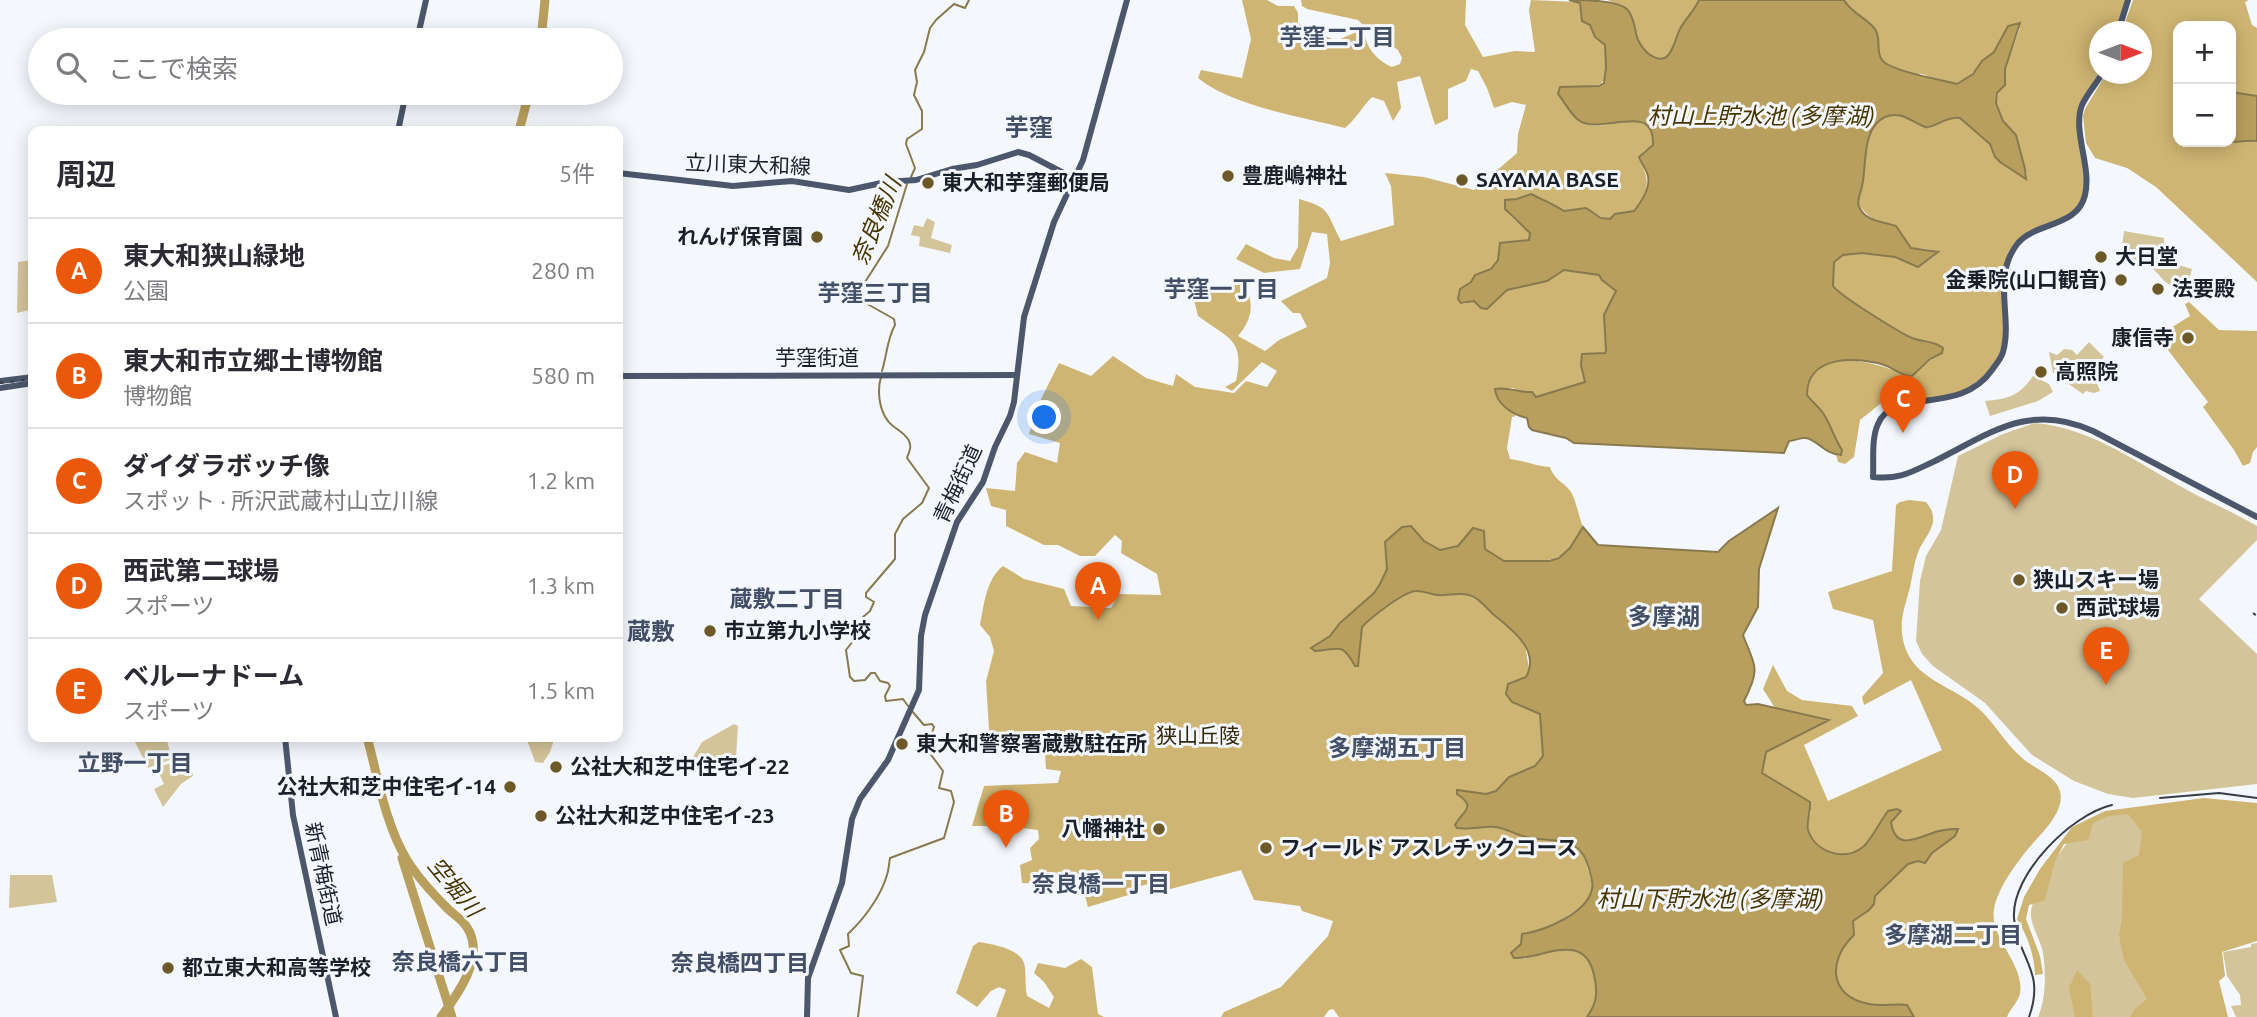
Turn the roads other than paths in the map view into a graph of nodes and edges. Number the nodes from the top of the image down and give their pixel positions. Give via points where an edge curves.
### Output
1 (426, 0) edge
2 (1126, 0) edge
3 (2128, 0) edge
4 (2121, 21) edge
5 (420, 28) edge
6 (2096, 84) edge
7 (403, 105) edge
8 (399, 126) edge
9 (623, 174) edge
10 (1075, 179) junction
11 (1016, 375) junction
12 (623, 376) edge
13 (28, 378) edge
14 (0, 381) edge
15 (28, 384) edge
16 (0, 388) edge
17 (2257, 517) edge
18 (286, 742) edge
19 (335, 1017) edge
20 (807, 1017) edge

1 - 5 main road
2 - 10 main road, 青梅街道
3 - 4 main road
6 - 17 main road via 2080,116 2085,195 2073,215 2017,245 2003,286 2000,359 1988,376 1960,395 1897,405 1886,412 1875,432 1873,477 1905,475 2015,422 2053,419 2093,431
7 - 8 main road
9 - 10 main road, 立川東大和線 via 733,186 792,181 847,190 908,181 1018,152
10 - 11 main road, 青梅街道 via 1054,222 1035,279 1021,329
11 - 12 main road, 芋窪街道
11 - 20 main road, 青梅街道 via 1010,416 983,482 957,522 924,618 920,683 913,705 886,764 860,799 852,819 842,883 808,978
13 - 14 main road
15 - 16 main road
18 - 19 main road, 新青梅街道 via 293,815

